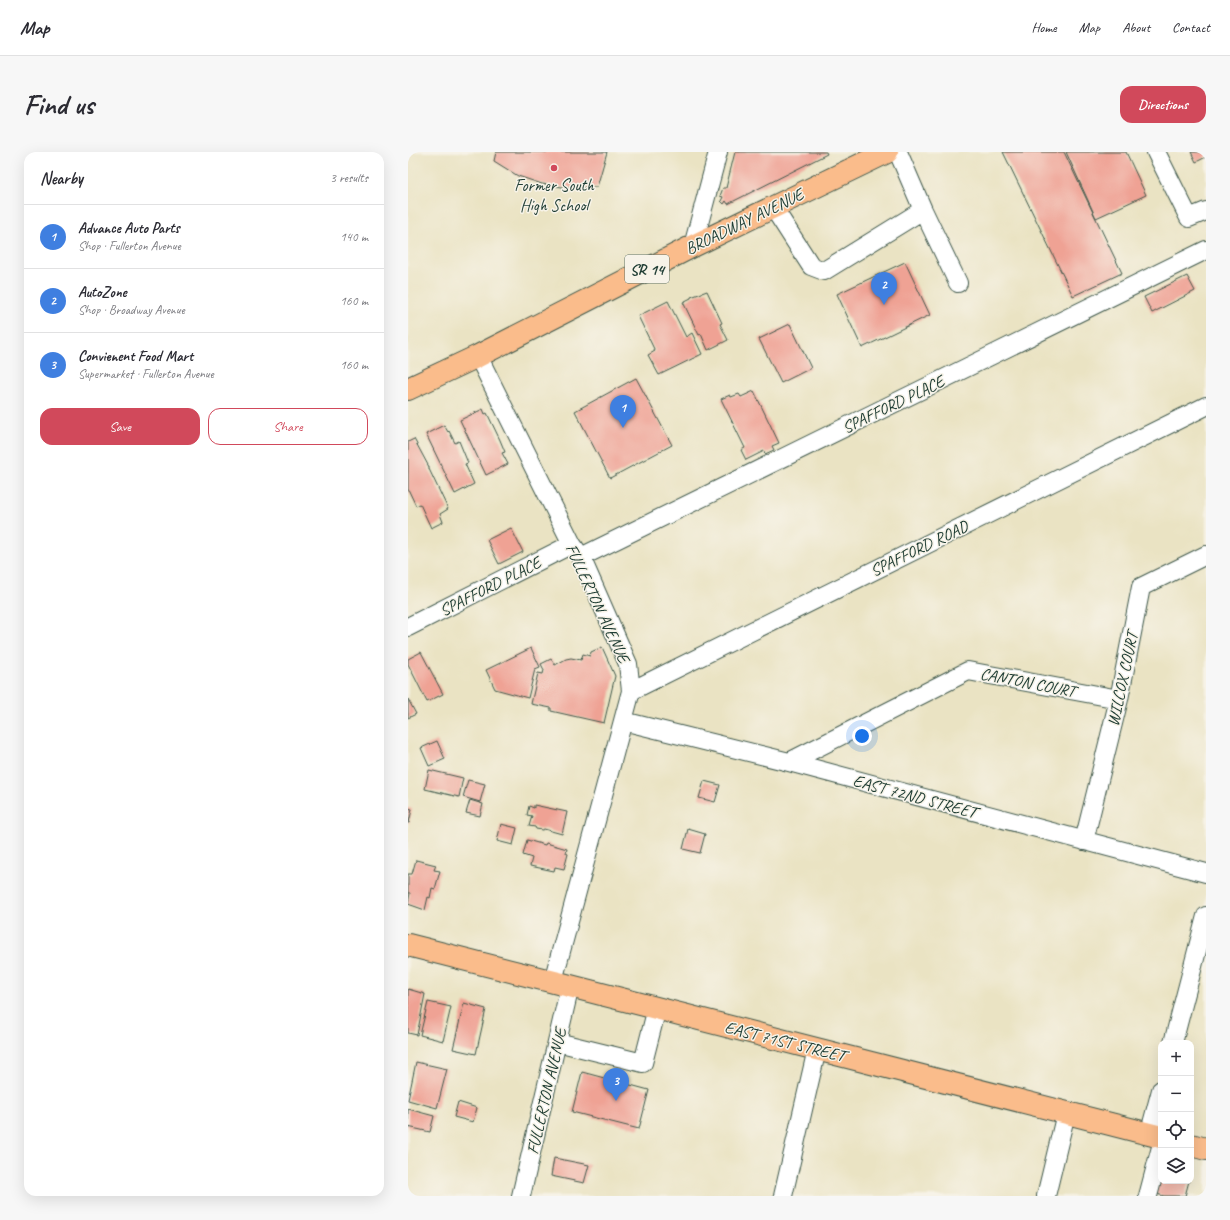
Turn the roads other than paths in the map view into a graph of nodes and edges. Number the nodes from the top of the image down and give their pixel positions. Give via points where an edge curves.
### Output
1 (718, 152) edge
2 (887, 152) edge
3 (898, 152) edge
4 (1156, 152) edge
5 (773, 207) junction
6 (923, 210) junction
7 (1206, 211) edge
8 (693, 246) junction
9 (1206, 250) edge
10 (958, 283) dead end
11 (478, 356) junction
12 (408, 389) edge
13 (1206, 406) edge
14 (576, 551) junction
15 (1206, 555) edge
16 (408, 627) edge
17 (631, 691) junction
18 (1119, 699) junction
19 (623, 721) junction
20 (789, 762) junction
21 (1084, 841) junction
22 (1206, 873) edge
23 (1206, 916) edge
24 (408, 945) edge
25 (562, 983) junction
26 (657, 1008) junction
27 (1174, 1040) edge
28 (557, 1042) junction
29 (817, 1049) junction
30 (1159, 1112) edge
31 (1066, 1113) junction
32 (1157, 1140) edge
33 (1194, 1146) edge
34 (1206, 1149) edge
35 (521, 1196) edge
36 (783, 1196) edge
37 (1046, 1196) edge
38 (1148, 1196) edge

1 - 8 street
2 - 5 main road, BROADWAY AVENUE / SR 14
3 - 6 street
4 - 7 street via 1189,218
5 - 6 street via 812,266 824,271
5 - 8 main road, BROADWAY AVENUE / SR 14
6 - 10 street
8 - 11 main road, BROADWAY AVENUE / SR 14
9 - 14 street, SPAFFORD PLACE
11 - 12 main road, BROADWAY AVENUE / SR 14
11 - 14 street, FULLERTON AVENUE
13 - 17 street, SPAFFORD ROAD
14 - 16 street, SPAFFORD PLACE
14 - 17 street, FULLERTON AVENUE via 628,664
15 - 18 street, WILCOX COURT via 1141,587
17 - 19 street, FULLERTON AVENUE
18 - 20 street, CANTON COURT via 968,671
18 - 21 street, WILCOX COURT
19 - 20 street, EAST 72ND STREET
19 - 25 street, FULLERTON AVENUE
20 - 21 street, EAST 72ND STREET
21 - 22 street, EAST 72ND STREET
23 - 27 street
24 - 25 main road, EAST 71ST STREET
25 - 26 main road, EAST 71ST STREET
25 - 28 street, FULLERTON AVENUE
26 - 28 street via 643,1063
26 - 29 main road, EAST 71ST STREET
28 - 35 street, FULLERTON AVENUE
29 - 31 main road, EAST 71ST STREET
29 - 36 street
30 - 32 street
31 - 32 main road, EAST 71ST STREET
31 - 37 street
32 - 38 street
33 - 34 main road

